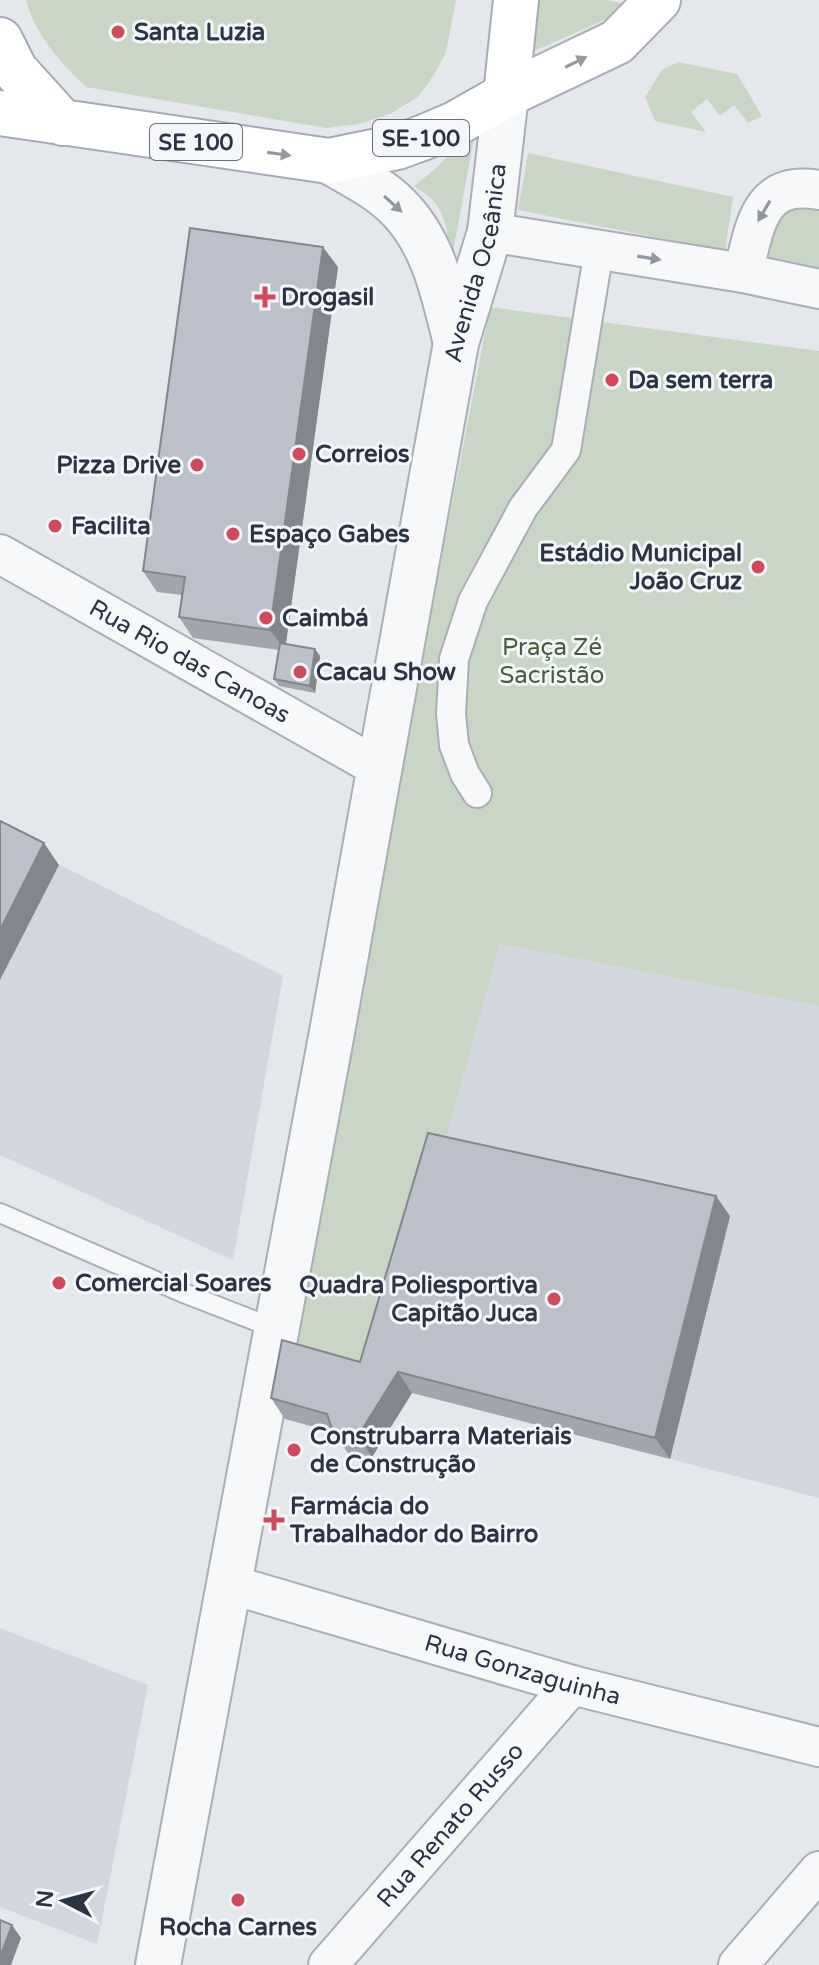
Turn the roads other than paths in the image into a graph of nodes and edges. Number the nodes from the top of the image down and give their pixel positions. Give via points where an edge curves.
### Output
1 (516, 0) edge
2 (658, 0) edge
3 (0, 40) edge
4 (506, 95) junction
5 (0, 113) edge
6 (63, 123) junction
7 (329, 161) junction
8 (819, 190) edge
9 (490, 232) junction
10 (599, 250) junction
11 (743, 273) junction
12 (819, 289) edge
13 (456, 343) junction
14 (0, 554) edge
15 (379, 768) junction
16 (477, 793) dead end
17 (0, 1213) edge
18 (276, 1329) junction
19 (229, 1584) junction
20 (572, 1685) junction
21 (819, 1747) edge
22 (819, 1871) edge
23 (158, 1965) edge
24 (328, 1965) edge
25 (738, 1965) edge

1 - 4 main road
4 -> 2 main road, SE-100 via 617,42
3 - 6 main road via 15,70
4 - 7 main road, SE-100 via 422,138
4 - 9 street, Avenida Oceânica
5 - 6 main road, SE 100
6 -> 7 main road, SE 100
7 -> 13 street, Avenida Oceânica via 397,205 420,235 440,281
8 -> 11 street via 782,190 767,202
9 - 10 street
9 - 13 street, Avenida Oceânica
10 -> 11 street
10 - 16 street via 566,450 501,547 473,601 454,659 454,745
11 - 12 street
13 - 15 street
14 - 15 street, Rua Rio das Canoas
15 - 18 street
17 - 18 lane
18 - 19 street
19 - 20 street, Rua Gonzaguinha
19 - 23 street
20 - 21 street, Rua Gonzaguinha
20 - 24 street, Rua Renato Russo
22 - 25 street

